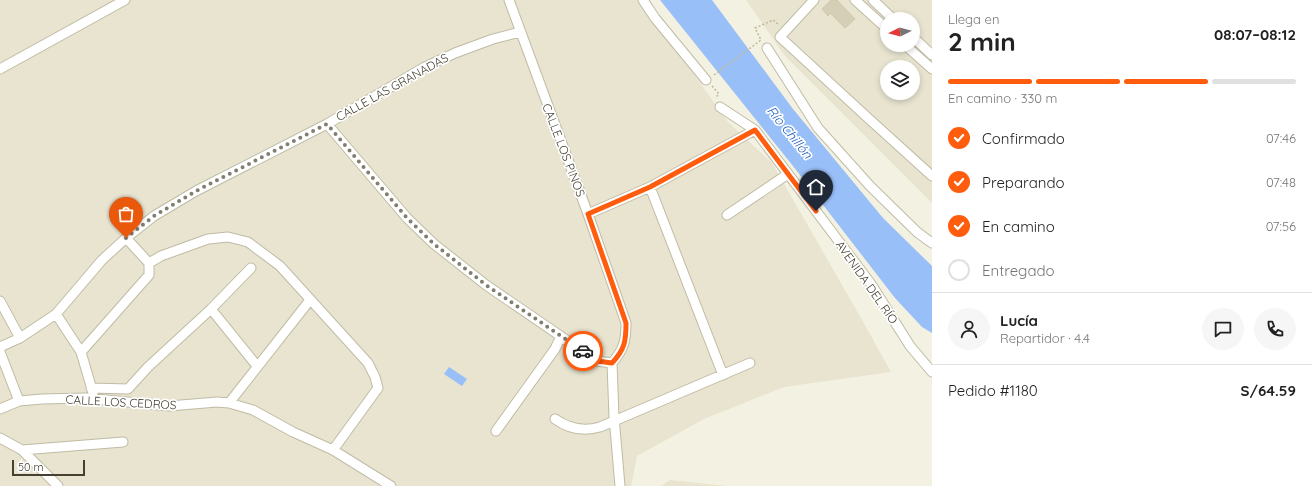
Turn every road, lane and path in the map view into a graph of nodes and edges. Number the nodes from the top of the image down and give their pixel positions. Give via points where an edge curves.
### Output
1 (125, 0) edge
2 (509, 0) edge
3 (643, 0) edge
4 (814, 0) edge
5 (855, 0) edge
6 (873, 0) edge
7 (886, 12) edge
8 (773, 20) dead end
9 (880, 23) edge
10 (520, 32) junction
11 (758, 42) dead end
12 (920, 43) edge
13 (764, 44) joint
14 (913, 52) edge
15 (932, 54) edge
16 (0, 69) edge
17 (932, 69) edge
18 (708, 79) joint
19 (720, 107) dead end
20 (327, 124) junction
21 (755, 130) junction
22 (788, 174) junction
23 (932, 176) edge
24 (650, 187) junction
25 (588, 214) junction
26 (726, 215) dead end
27 (126, 238) junction
28 (932, 243) edge
29 (149, 263) junction
30 (251, 268) dead end
31 (310, 300) junction
32 (0, 301) edge
33 (210, 309) junction
34 (56, 314) junction
35 (561, 336) junction
36 (20, 338) junction
37 (0, 347) edge
38 (0, 352) edge
39 (81, 352) junction
40 (612, 363) junction
41 (750, 363) dead end
42 (257, 366) junction
43 (932, 372) edge
44 (723, 375) junction
45 (91, 388) junction
46 (94, 400) junction
47 (19, 401) junction
48 (229, 403) junction
49 (0, 409) edge
50 (555, 419) dead end
51 (615, 421) junction
52 (496, 432) dead end
53 (0, 438) edge
54 (123, 442) dead end
55 (22, 450) junction
56 (333, 450) junction
57 (53, 484) edge
58 (391, 486) edge
59 (620, 486) edge

1 - 16 street
2 - 10 street, CALLE LOS PINOS
3 - 18 street via 655,18
4 - 23 street via 780,37
5 - 9 street
6 - 7 street
8 - 13 path via 755,28
10 - 20 street, CALLE LAS GRANADAS via 493,39 431,64
10 - 25 street, CALLE LOS PINOS
11 - 18 path
12 - 15 street
13 - 28 street via 818,128 870,186 917,232
14 - 17 street
19 - 21 street, AVENIDA DEL RÍO
20 - 27 street, CALLE LAS GRANADAS via 196,191 154,216
20 - 35 street via 407,218 434,244 486,285
21 - 22 street, AVENIDA DEL RÍO
21 - 24 street
22 - 26 street
22 - 43 street, AVENIDA DEL RÍO via 871,284 910,346
24 - 25 street
24 - 44 street
25 - 40 street, CALLE LOS PINOS via 626,323 626,339 622,350
27 - 29 street
27 - 34 street, CALLE LAS GRANADAS via 102,260
29 - 31 street via 208,239 228,237 248,242 280,266
29 - 39 street via 149,275
30 - 33 street
31 - 42 street
31 - 56 street via 368,363 378,388
32 - 36 street
33 - 42 street
33 - 45 street via 128,389
34 - 36 street, CALLE LAS GRANADAS
34 - 39 street
35 - 40 street via 597,361
35 - 52 street via 555,349
36 - 37 street, CALLE LAS GRANADAS
38 - 47 street
39 - 45 street
40 - 51 street
41 - 44 street
42 - 48 street
44 - 51 street
45 - 46 street
46 - 47 street, CALLE LOS CEDROS via 49,398
46 - 48 street, CALLE LOS CEDROS via 169,406
47 - 49 street, CALLE LOS CEDROS
48 - 56 street, CALLE LOS CEDROS via 254,410 293,432
50 - 51 street via 572,428 586,430
51 - 59 street
53 - 55 street
54 - 55 street
55 - 57 street
56 - 58 street, CALLE LOS CEDROS

